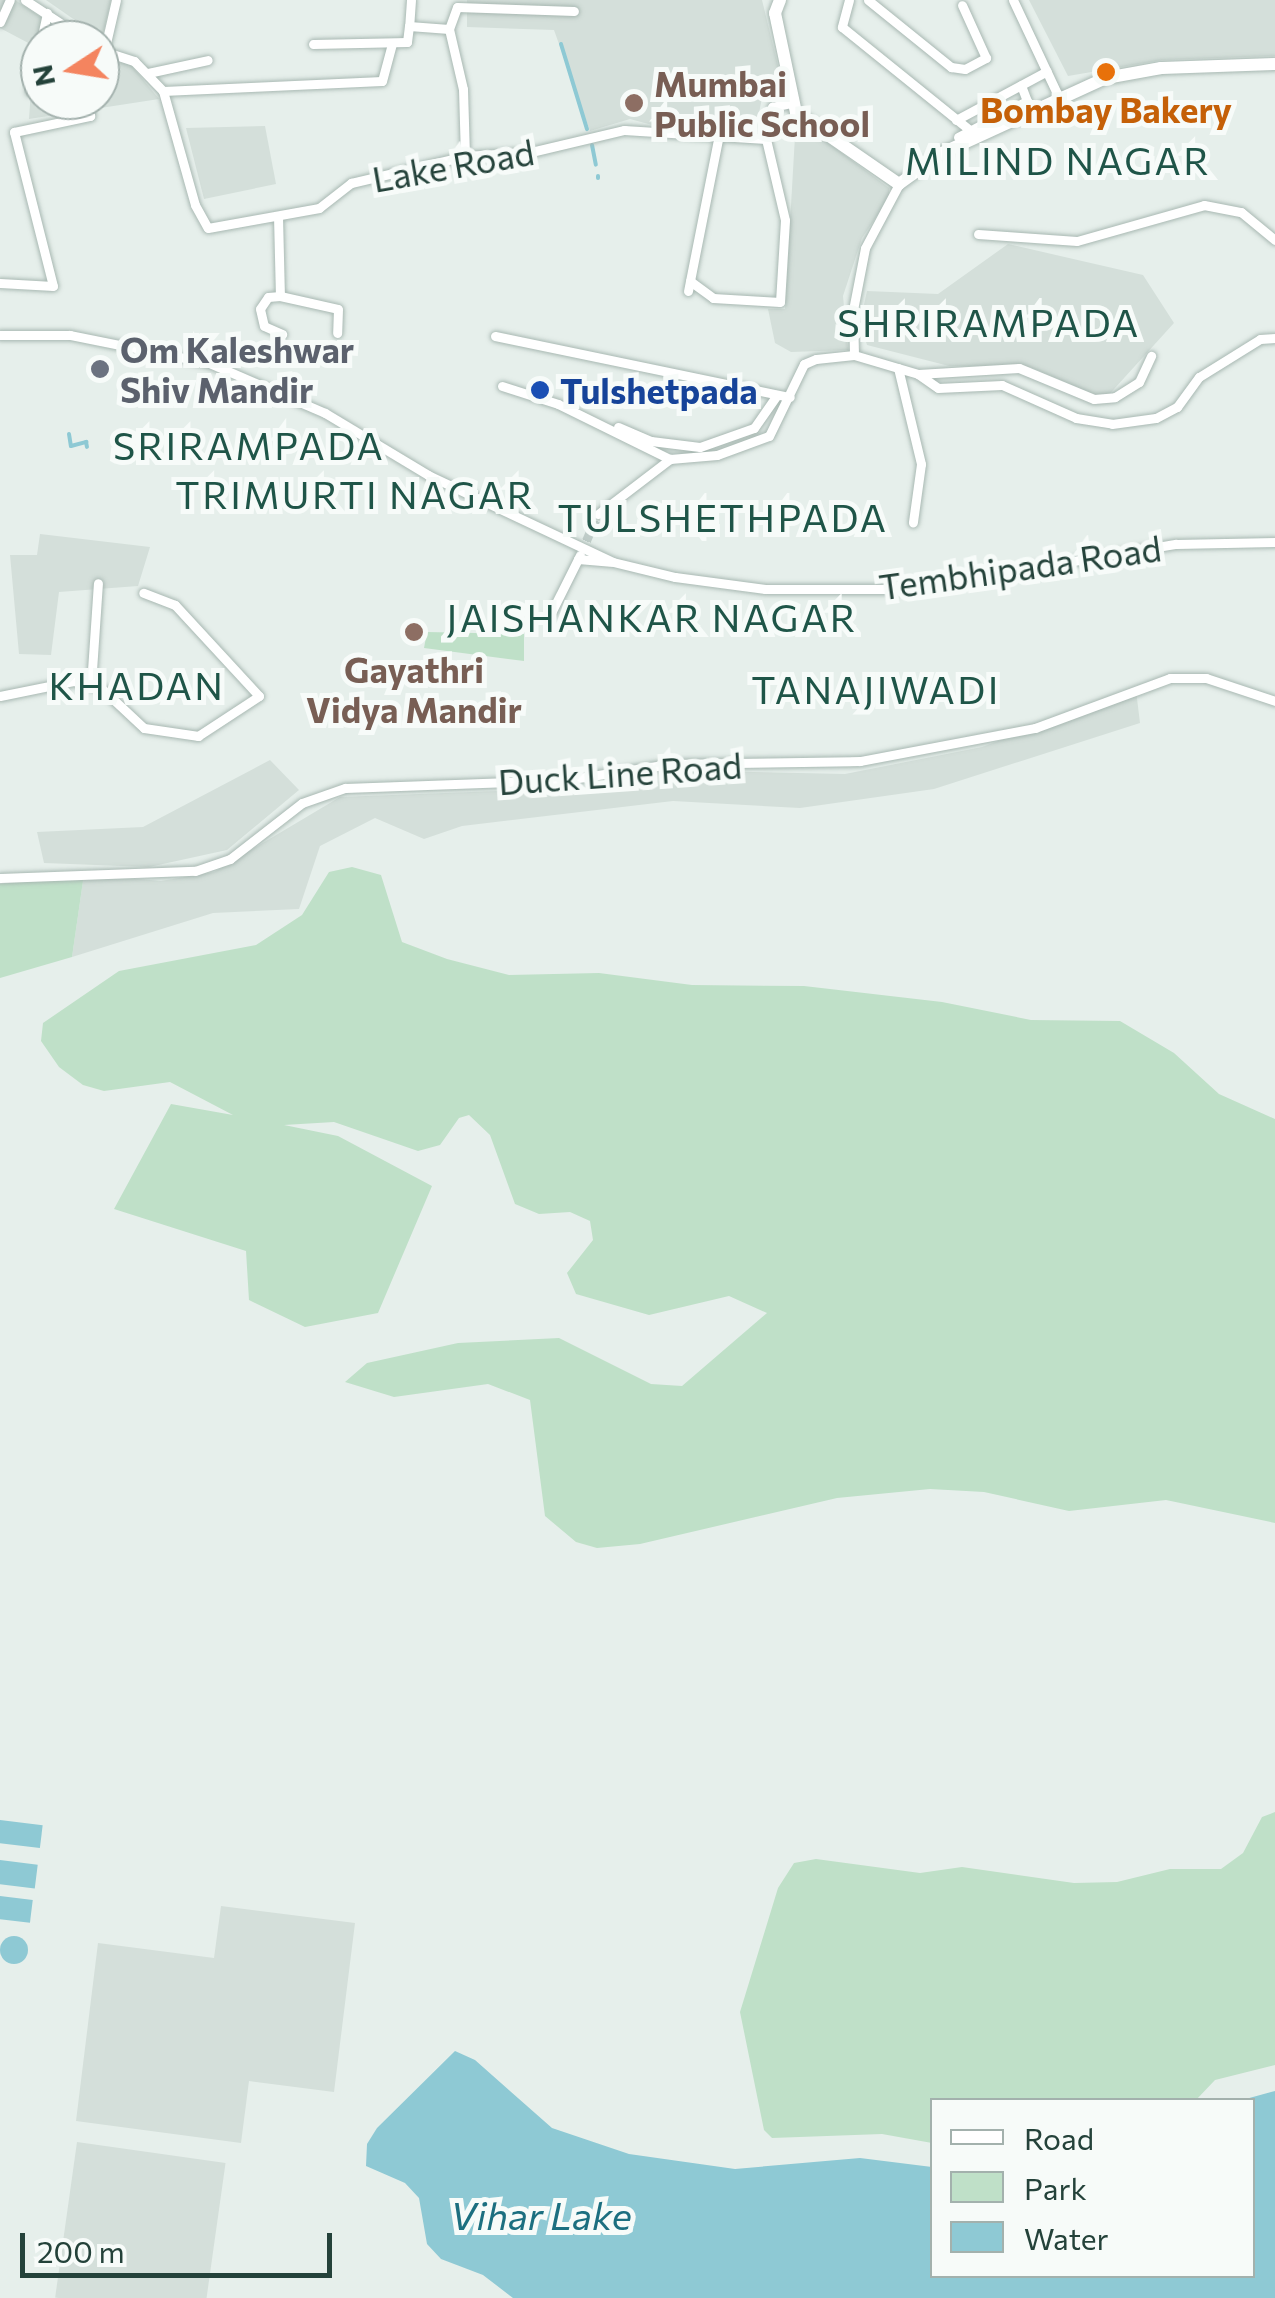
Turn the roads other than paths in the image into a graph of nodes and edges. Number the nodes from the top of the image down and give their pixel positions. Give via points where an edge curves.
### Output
1 (10, 0) edge
2 (26, 0) edge
3 (50, 0) edge
4 (410, 0) edge
5 (780, 0) edge
6 (849, 0) edge
7 (868, 0) edge
8 (974, 0) edge
9 (1013, 0) edge
10 (961, 3) edge
11 (574, 11) dead end
12 (45, 12) junction
13 (43, 20) edge
14 (57, 20) edge
15 (0, 22) edge
16 (408, 26) junction
17 (449, 29) junction
18 (392, 43) junction
19 (313, 44) dead end
20 (120, 60) edge
21 (208, 60) dead end
22 (1275, 64) edge
23 (1047, 71) junction
24 (148, 73) junction
25 (1021, 85) junction
26 (163, 90) junction
27 (1060, 100) junction
28 (792, 103) junction
29 (71, 120) edge
30 (956, 120) junction
31 (973, 133) junction
32 (958, 137) dead end
33 (766, 138) junction
34 (718, 140) junction
35 (465, 156) junction
36 (899, 184) junction
37 (278, 216) junction
38 (978, 234) dead end
39 (1275, 240) edge
40 (0, 283) edge
41 (280, 296) junction
42 (282, 334) dead end
43 (336, 334) dead end
44 (0, 335) edge
45 (495, 336) dead end
46 (1275, 338) edge
47 (854, 355) junction
48 (1151, 356) dead end
49 (898, 368) junction
50 (918, 374) junction
51 (502, 386) dead end
52 (778, 395) junction
53 (790, 397) junction
54 (618, 427) dead end
55 (670, 459) junction
56 (598, 514) tunnel mouth
57 (914, 522) dead end
58 (1275, 542) edge
59 (612, 562) junction
60 (98, 583) dead end
61 (143, 593) dead end
62 (550, 615) dead end
63 (92, 685) junction
64 (0, 696) edge
65 (1275, 702) edge
66 (0, 878) edge

1 - 15 street
2 - 12 street
3 - 12 street
4 - 16 street
5 - 28 street via 776,13
6 - 30 street via 842,27
7 - 10 street via 951,67 965,70 986,58
8 - 10 street
9 - 23 street
11 - 17 street via 457,7
12 - 13 street
12 - 14 street
16 - 17 street
16 - 18 street via 407,42
17 - 35 street via 464,89
18 - 19 street
18 - 26 street via 382,81
20 - 24 street, Lake Road
21 - 24 street
22 - 27 street via 1162,68 1106,78
23 - 25 street
23 - 27 street
24 - 26 street, Lake Road
25 - 30 street
25 - 31 street via 1027,100
26 - 37 street, Lake Road via 195,205 208,228
27 - 31 street
28 - 33 street via 772,107
28 - 36 street via 824,138
29 - 40 street via 14,132 53,286
30 - 31 street
31 - 32 street
31 - 36 street
33 - 34 street, Lake Road
33 - 34 street via 785,220 780,302 713,298 689,286
34 - 35 street, Lake Road via 624,130 531,152
35 - 37 street, Lake Road via 351,184 319,208
36 - 47 street via 864,248 852,310
37 - 41 street
38 - 39 street via 1077,241 1204,205 1242,212
41 - 42 street via 260,309 264,326
41 - 43 street via 338,309
44 - 59 street via 70,335 209,363 325,413 428,475
45 - 52 street
46 - 50 street via 1260,339 1199,377 1166,412 1112,424 1076,418 1011,387 938,388
47 - 49 street
47 - 53 street via 804,364
48 - 50 street via 1139,382 1115,397 1094,399 1019,368
49 - 50 street
49 - 57 street via 920,464
51 - 55 street via 558,404
52 - 53 street
52 - 54 street via 754,428 700,447 651,441
53 - 55 street via 769,436 717,454
55 - 56 street
58 - 59 street, Tembhipada Road via 1176,544 906,589 765,589
59 - 62 street via 579,557
60 - 63 street
61 - 63 street via 175,606 259,696 198,736 144,728 116,698
63 - 64 street
65 - 66 street, Duck Line Road via 1206,678 1170,678 1035,728 860,761 670,764 565,780 345,788 302,803 230,859 195,871

